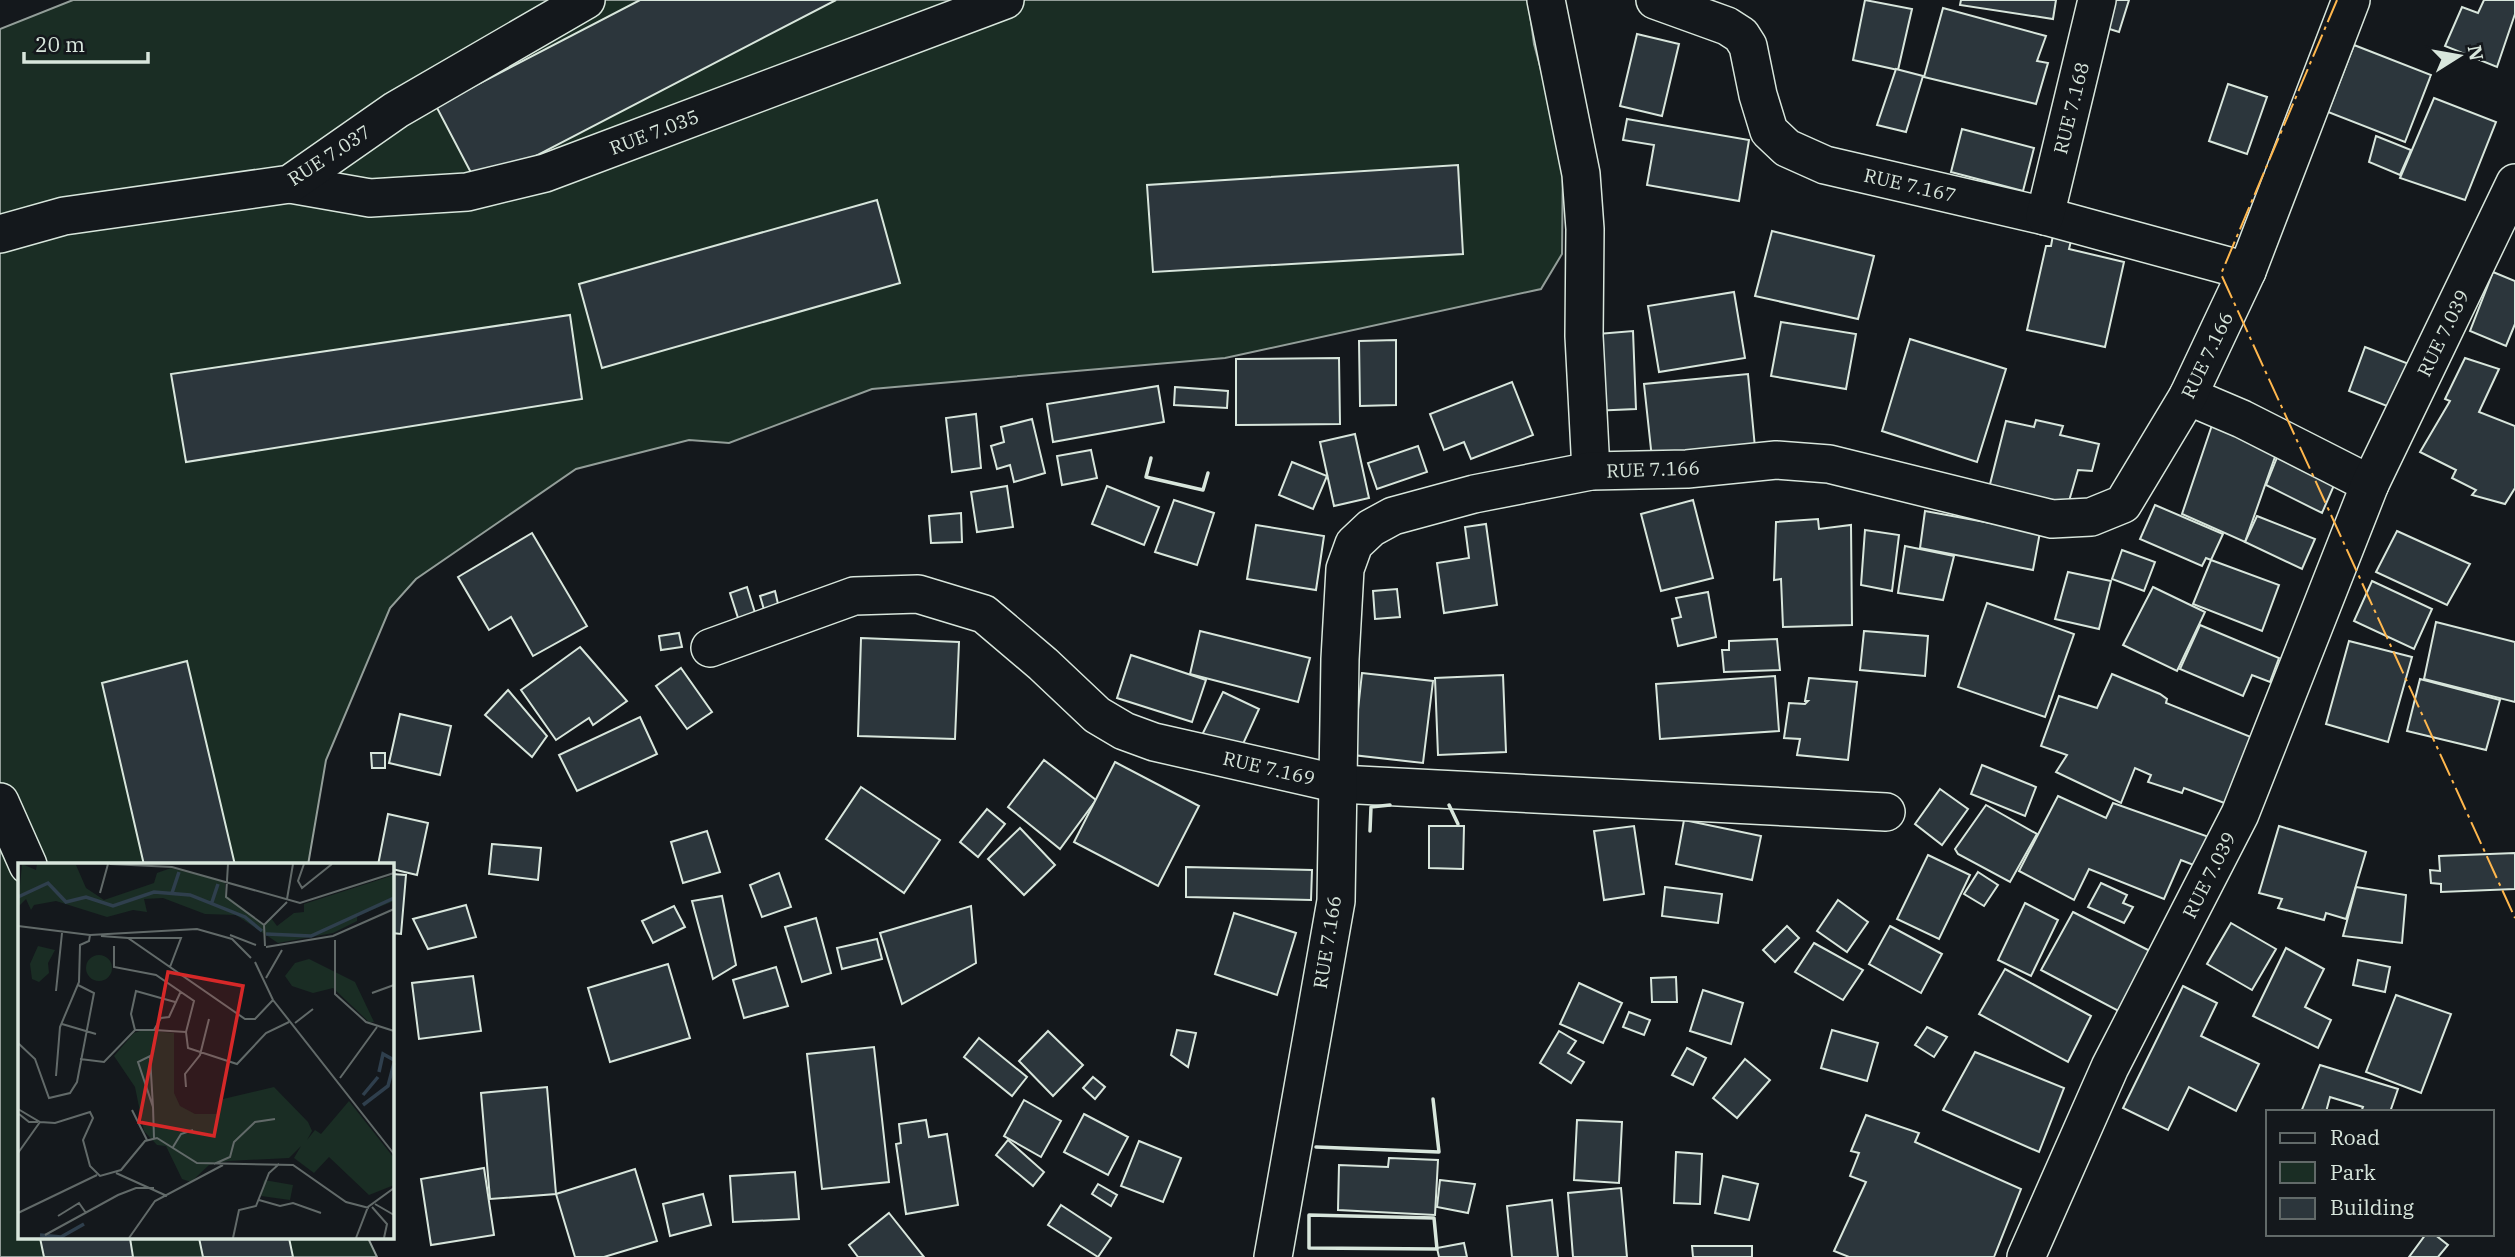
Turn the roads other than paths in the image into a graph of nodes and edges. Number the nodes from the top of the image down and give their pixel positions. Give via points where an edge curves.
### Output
1 (586, 0) edge
2 (1005, 0) edge
3 (1546, 0) edge
4 (1655, 0) edge
5 (2097, 0) edge
6 (2351, 0) edge
7 (2515, 183) edge
8 (290, 184) junction
9 (2045, 216) junction
10 (0, 234) edge
11 (2247, 271) junction
12 (2188, 396) junction
13 (1591, 471) junction
14 (2371, 484) junction
15 (710, 648) dead end
16 (1339, 784) junction
17 (0, 802) edge
18 (1886, 813) dead end
19 (27, 863) edge
20 (1273, 1257) edge
21 (2026, 1257) edge

1 - 8 street, RUE 7.037 via 396,110
2 - 8 street, RUE 7.035 via 545,173 467,192 370,198
3 - 13 street via 1581,174
4 - 9 street, RUE 7.167 via 1741,35 1748,46 1769,131 1787,148 1825,165
5 - 9 street, RUE 7.168
6 - 11 street, RUE 7.166
7 - 14 street, RUE 7.039
8 - 10 street, RUE 7.037 via 64,216
9 - 11 street, RUE 7.167
11 - 12 street, RUE 7.166
12 - 13 street, RUE 7.166 via 2123,504 2091,517 2052,519 1829,464 1776,460 1687,469
12 - 14 street
13 - 16 street, RUE 7.166 via 1474,494 1393,516 1354,544 1345,569
14 - 21 street, RUE 7.039 via 2240,814 2110,1068
15 - 16 street, RUE 7.169 via 854,596 918,594 984,614 1097,715 1124,731
16 - 18 street, RUE 7.169
16 - 20 street, RUE 7.166 via 1336,901
17 - 19 street

